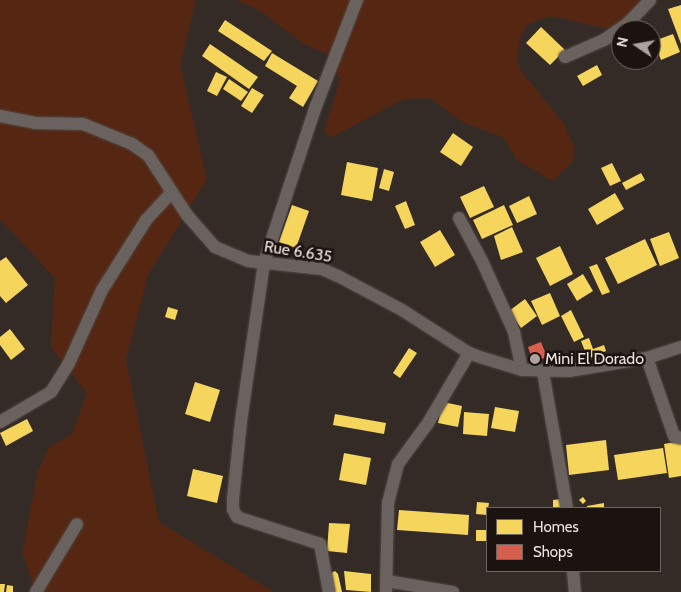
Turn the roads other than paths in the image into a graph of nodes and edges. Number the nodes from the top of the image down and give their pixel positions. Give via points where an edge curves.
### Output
1 (357, 0) edge
2 (650, 0) edge
3 (565, 57) dead end
4 (0, 116) edge
5 (172, 192) junction
6 (459, 218) dead end
7 (264, 263) junction
8 (681, 347) edge
9 (469, 354) junction
10 (647, 358) junction
11 (522, 370) junction
12 (543, 372) junction
13 (0, 422) edge
14 (681, 438) edge
15 (566, 507) edge
16 (77, 524) dead end
17 (573, 572) edge
18 (387, 586) edge
19 (36, 592) edge
20 (329, 592) edge
21 (453, 592) edge
22 (575, 592) edge

1 - 7 street via 306,132
2 - 3 street via 627,24 604,40
4 - 5 street, Rue 6.635 via 35,123 83,124 132,144 148,155
5 - 7 street, Rue 6.635 via 215,247 239,258
5 - 13 street via 146,220 102,290 51,392
6 - 11 street via 514,332
7 - 9 street, Rue 6.635 via 322,269 338,276 402,310
7 - 20 street via 240,421 233,509 237,517 320,544
8 - 10 street, Rue 6.635
9 - 11 street, Rue 6.635
9 - 18 street via 428,423 398,464 388,503
10 - 12 street, Rue 6.635
10 - 14 street via 674,436
11 - 12 street, Rue 6.635
12 - 15 street
16 - 19 street
17 - 22 street
18 - 21 street

